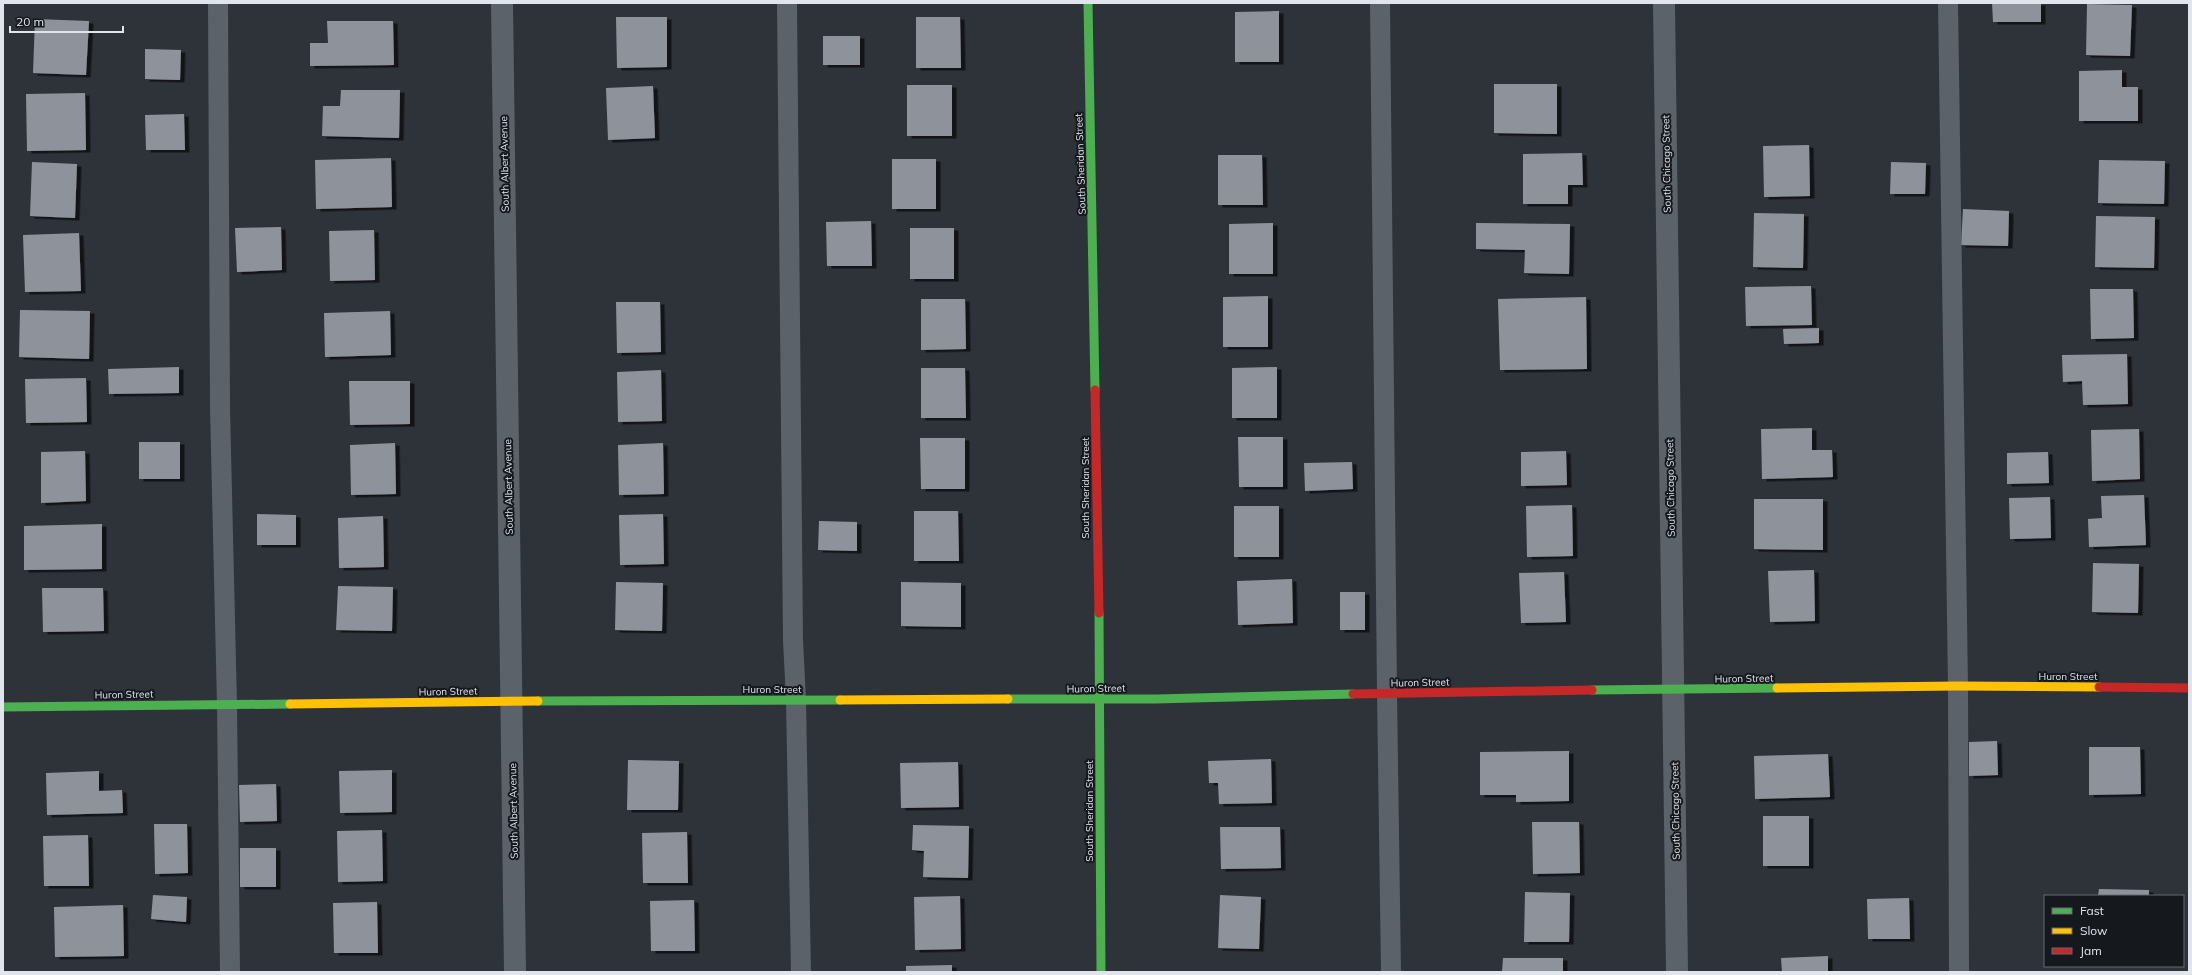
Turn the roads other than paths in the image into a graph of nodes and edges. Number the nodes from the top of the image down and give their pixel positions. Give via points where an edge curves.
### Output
1 (218, 3) edge
2 (502, 3) edge
3 (787, 3) edge
4 (1088, 3) edge
5 (1380, 3) edge
6 (1664, 3) edge
7 (1948, 3) edge
8 (1958, 686) junction
9 (2189, 688) edge
10 (1673, 690) junction
11 (1387, 693) junction
12 (1100, 699) junction
13 (796, 700) junction
14 (511, 701) junction
15 (227, 705) junction
16 (3, 707) edge
17 (230, 972) edge
18 (515, 972) edge
19 (801, 972) edge
20 (1101, 972) edge
21 (1392, 972) edge
22 (1677, 972) edge
23 (1959, 972) edge

1 - 15 lane via 220,408
2 - 14 street, South Albert Avenue
3 - 13 lane via 793,640
4 - 12 street, South Sheridan Street
5 - 11 lane
6 - 10 street, South Chicago Street
7 - 8 lane
8 - 9 street, Huron Street
8 - 10 street, Huron Street
8 - 23 lane
10 - 11 street, Huron Street
10 - 22 street, South Chicago Street
11 - 12 street, Huron Street
11 - 21 lane
12 - 13 street, Huron Street
12 - 20 street, South Sheridan Street
13 - 14 street, Huron Street
13 - 19 lane
14 - 15 street, Huron Street
14 - 18 street, South Albert Avenue
15 - 16 street, Huron Street
15 - 17 lane

